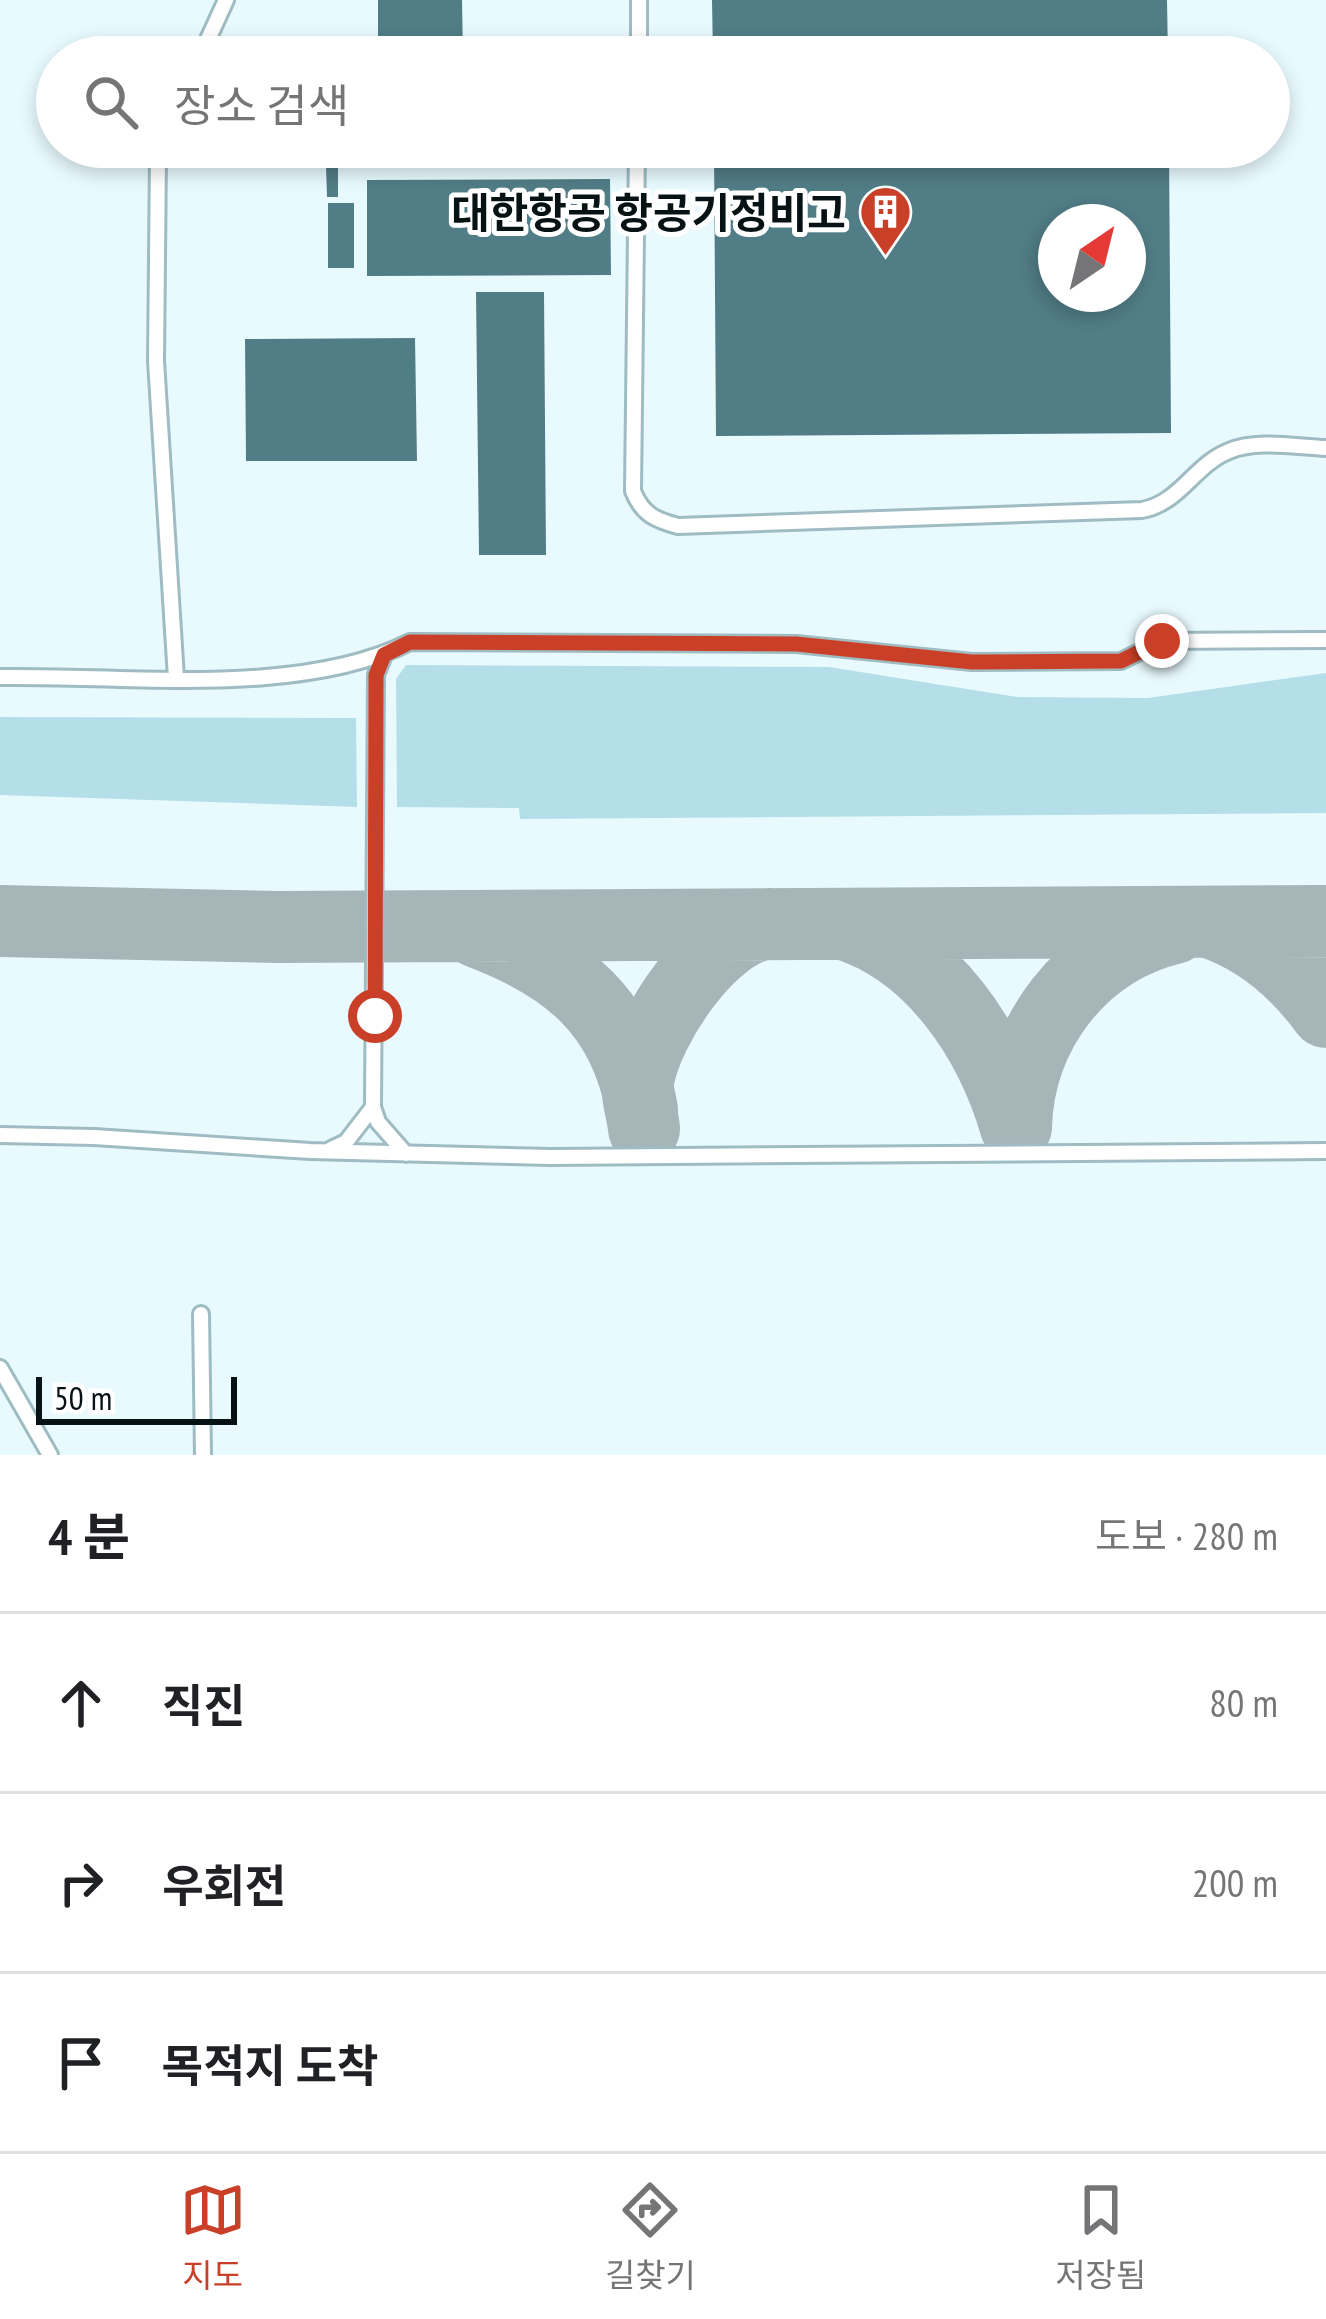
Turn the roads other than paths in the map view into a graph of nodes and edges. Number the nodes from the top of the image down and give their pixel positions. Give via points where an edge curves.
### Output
1 (226, 0) edge
2 (640, 0) edge
3 (210, 36) edge
4 (639, 36) edge
5 (158, 168) edge
6 (638, 168) edge
7 (1326, 448) edge
8 (1326, 640) edge
9 (384, 655) junction
10 (0, 677) edge
11 (176, 678) junction
12 (373, 1106) junction
13 (0, 1135) edge
14 (310, 1151) junction
15 (1326, 1151) edge
16 (406, 1154) junction
17 (201, 1314) dead end
18 (0, 1368) edge
19 (50, 1455) edge
20 (203, 1455) edge

1 - 3 lane
2 - 4 lane
5 - 11 lane via 156,361
6 - 7 lane via 633,491 657,521 1142,510 1160,507 1231,449
8 - 9 lane via 1162,641 1121,661 972,662 773,644 410,642
9 - 11 lane via 299,675
9 - 12 lane via 376,675
10 - 11 lane
12 - 14 lane via 346,1142
12 - 16 lane
13 - 14 lane
14 - 16 lane
15 - 16 lane
17 - 20 lane
18 - 19 lane

